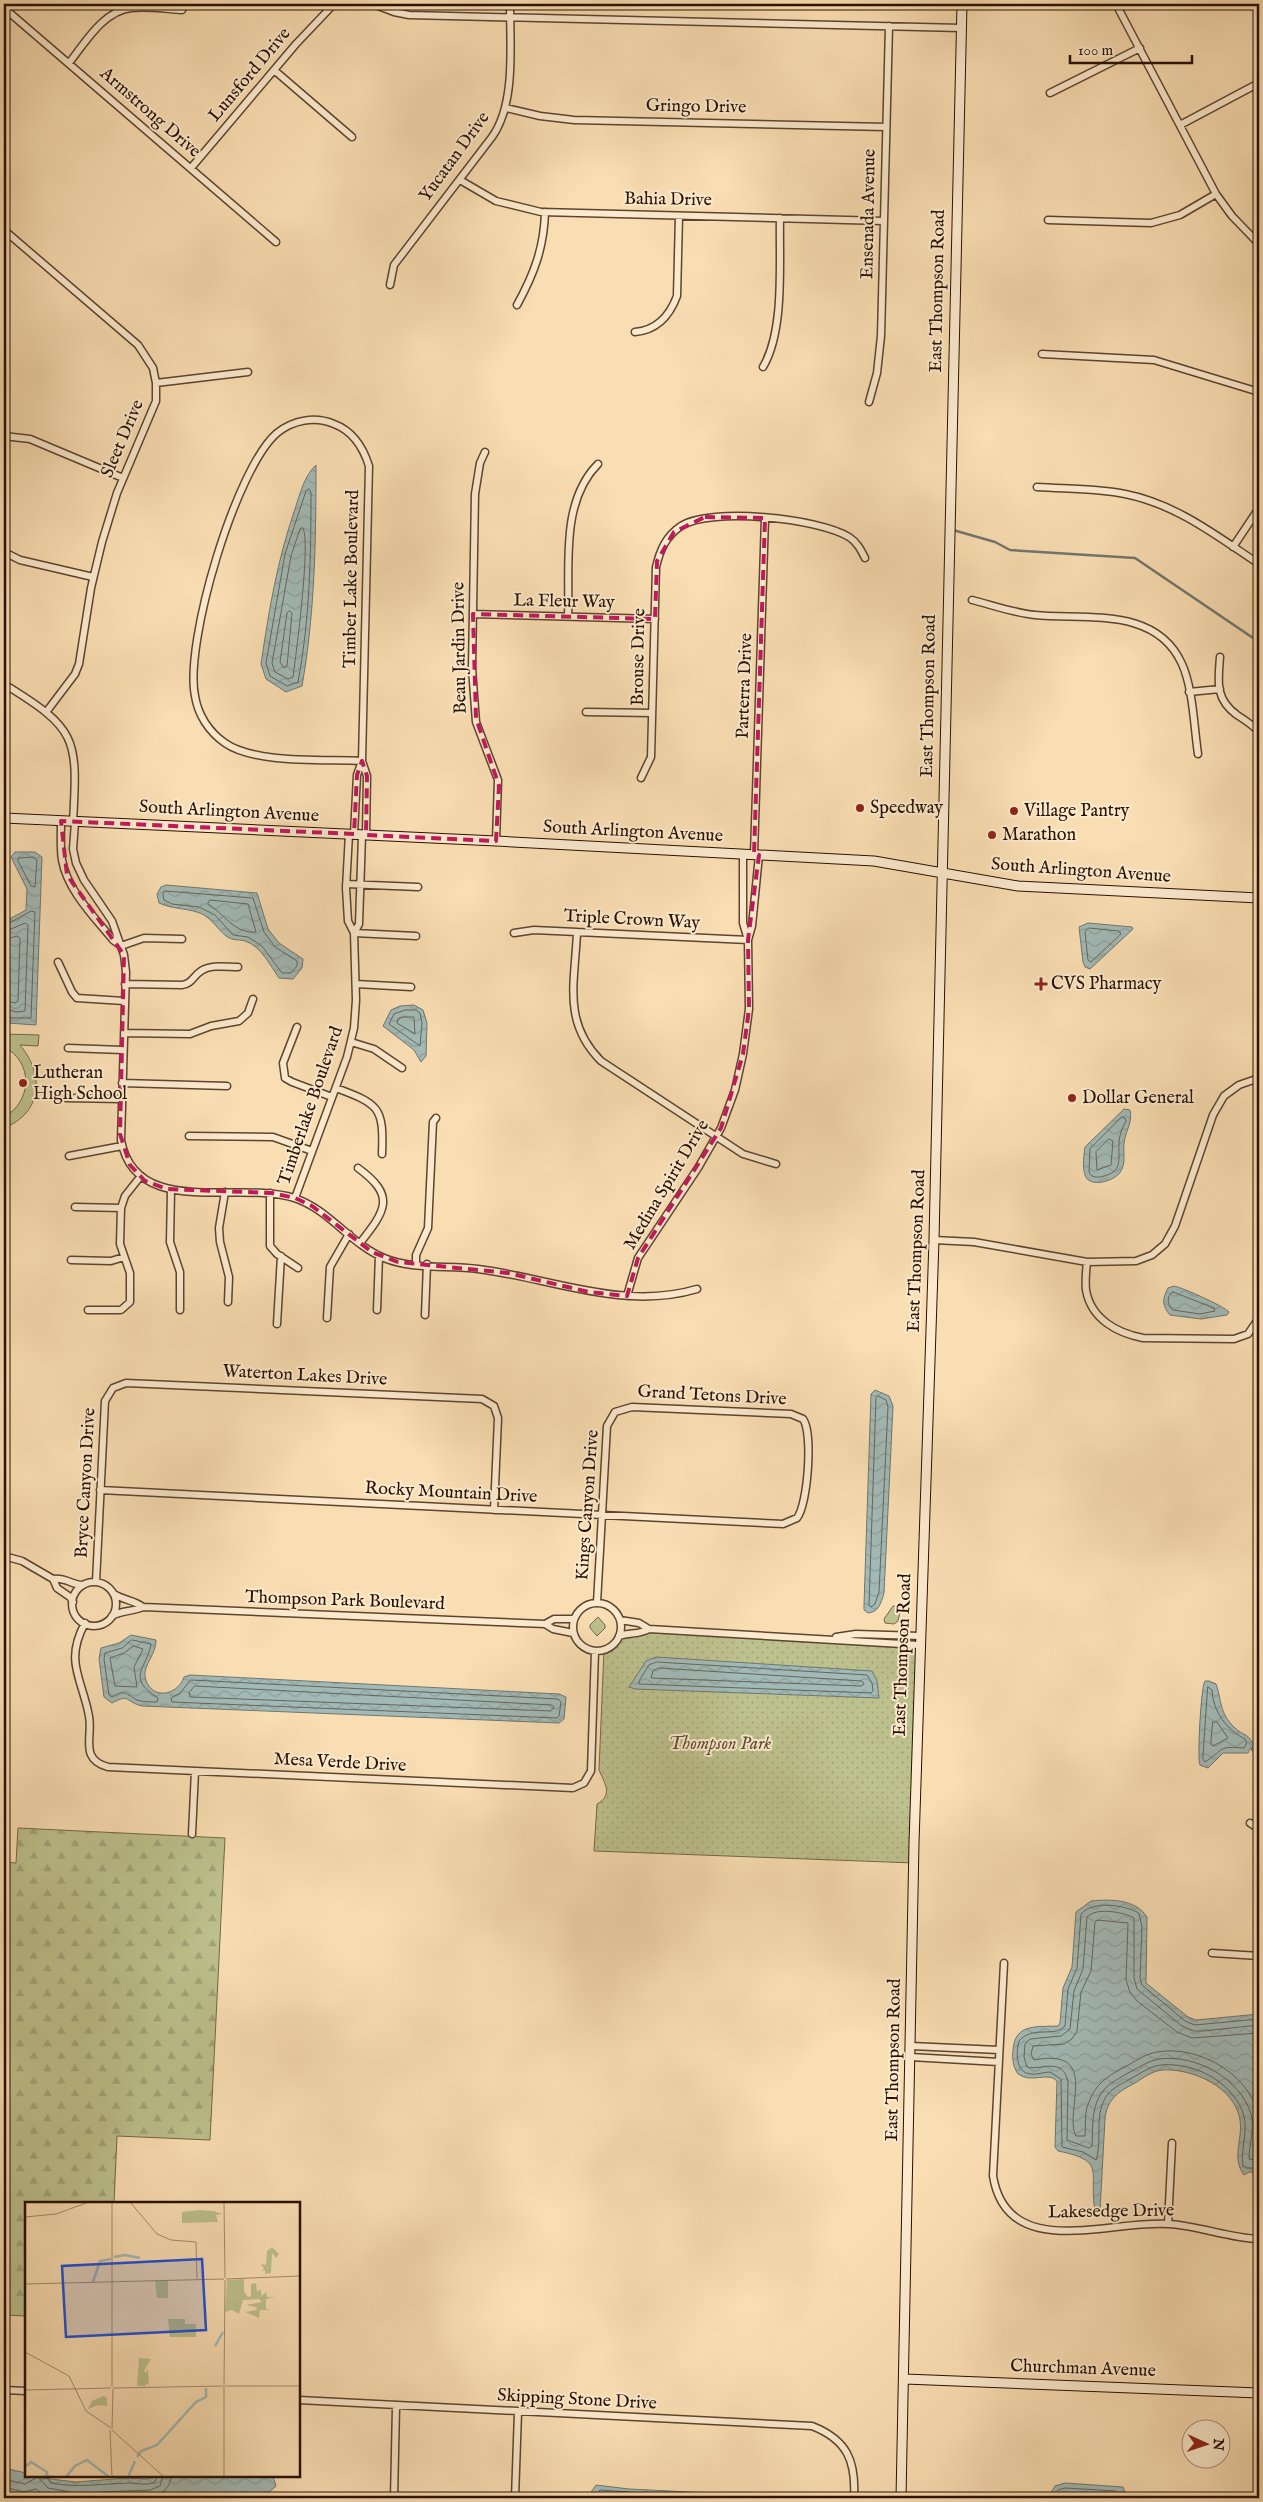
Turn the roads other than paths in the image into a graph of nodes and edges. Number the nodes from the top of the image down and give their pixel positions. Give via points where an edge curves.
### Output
1 (334, 4) edge
2 (373, 4) edge
3 (510, 4) edge
4 (962, 4) edge
5 (1116, 4) edge
6 (4, 8) edge
7 (182, 10) dead end
8 (510, 17) junction
9 (889, 26) junction
10 (961, 28) junction
11 (1140, 48) junction
12 (69, 63) junction
13 (274, 70) junction
14 (1259, 83) edge
15 (1050, 94) dead end
16 (506, 108) junction
17 (1180, 125) junction
18 (886, 127) junction
19 (352, 137) dead end
20 (191, 168) junction
21 (460, 180) junction
22 (1216, 194) junction
23 (545, 212) junction
24 (679, 216) junction
25 (780, 218) junction
26 (1048, 220) dead end
27 (884, 221) junction
28 (4, 230) edge
29 (276, 242) dead end
30 (1259, 244) edge
31 (390, 285) dead end
32 (517, 305) dead end
33 (635, 332) dead end
34 (1042, 354) dead end
35 (763, 367) dead end
36 (248, 372) dead end
37 (156, 383) junction
38 (1259, 392) edge
39 (869, 402) dead end
40 (4, 436) edge
41 (485, 452) dead end
42 (598, 464) dead end
43 (123, 478) junction
44 (1037, 487) dead end
45 (1259, 508) edge
46 (765, 518) junction
47 (1233, 547) junction
48 (4, 552) edge
49 (865, 558) dead end
50 (1259, 564) edge
51 (93, 577) junction
52 (972, 600) dead end
53 (473, 614) junction
54 (568, 616) junction
55 (655, 619) junction
56 (1220, 658) dead end
57 (4, 684) edge
58 (1220, 689) junction
59 (1189, 692) junction
60 (47, 711) junction
61 (586, 712) dead end
62 (652, 713) junction
63 (1259, 732) edge
64 (1198, 754) dead end
65 (362, 760) junction
66 (641, 778) dead end
67 (4, 818) edge
68 (61, 821) junction
69 (74, 822) junction
70 (358, 834) junction
71 (496, 840) junction
72 (743, 854) junction
73 (757, 854) junction
74 (941, 872) junction
75 (346, 884) junction
76 (359, 884) junction
77 (418, 887) dead end
78 (1259, 898) edge
79 (577, 932) junction
80 (354, 933) junction
81 (514, 933) dead end
82 (416, 936) dead end
83 (182, 939) dead end
84 (748, 940) junction
85 (120, 945) junction
86 (58, 962) dead end
87 (238, 967) dead end
88 (125, 984) junction
89 (356, 984) junction
90 (411, 987) dead end
91 (253, 999) dead end
92 (124, 1001) junction
93 (297, 1026) dead end
94 (124, 1033) junction
95 (351, 1042) junction
96 (68, 1048) dead end
97 (123, 1050) junction
98 (402, 1068) dead end
99 (1259, 1078) edge
100 (122, 1082) junction
101 (227, 1086) dead end
102 (336, 1088) junction
103 (332, 1097) junction
104 (66, 1098) dead end
105 (121, 1099) junction
106 (436, 1118) dead end
107 (189, 1136) dead end
108 (716, 1137) junction
109 (122, 1146) junction
110 (312, 1151) junction
111 (382, 1154) dead end
112 (69, 1156) dead end
113 (776, 1164) dead end
114 (358, 1168) dead end
115 (140, 1176) junction
116 (172, 1190) junction
117 (225, 1192) junction
118 (270, 1193) junction
119 (296, 1198) junction
120 (75, 1207) dead end
121 (121, 1208) junction
122 (349, 1234) junction
123 (934, 1240) junction
124 (360, 1243) junction
125 (281, 1256) junction
126 (379, 1256) junction
127 (124, 1257) junction
128 (71, 1260) dead end
129 (1087, 1262) junction
130 (416, 1264) junction
131 (427, 1264) junction
132 (298, 1268) dead end
133 (697, 1289) dead end
134 (627, 1296) junction
135 (228, 1302) dead end
136 (88, 1310) dead end
137 (180, 1310) dead end
138 (377, 1310) dead end
139 (425, 1315) dead end
140 (327, 1318) dead end
141 (1259, 1318) edge
142 (277, 1324) dead end
143 (113, 1388) joint
144 (615, 1412) joint
145 (100, 1490) junction
146 (494, 1510) junction
147 (602, 1515) junction
148 (798, 1516) joint
149 (4, 1556) edge
150 (54, 1580) junction
151 (96, 1582) junction
152 (84, 1585) junction
153 (114, 1594) junction
154 (73, 1602) junction
155 (597, 1603) junction
156 (143, 1607) junction
157 (112, 1616) junction
158 (574, 1619) junction
159 (620, 1620) junction
160 (85, 1624) junction
161 (545, 1624) junction
162 (650, 1629) junction
163 (574, 1633) junction
164 (619, 1636) junction
165 (920, 1636) junction
166 (830, 1638) junction
167 (920, 1646) junction
168 (595, 1651) junction
169 (195, 1771) junction
170 (1250, 1823) dead end
171 (1259, 1829) edge
172 (192, 1834) dead end
173 (1212, 1953) dead end
174 (1259, 1956) edge
175 (1004, 1964) dead end
176 (910, 2046) junction
177 (1000, 2050) junction
178 (910, 2057) junction
179 (999, 2062) junction
180 (1172, 2143) dead end
181 (1168, 2224) junction
182 (1259, 2239) edge
183 (905, 2379) junction
184 (4, 2390) edge
185 (25, 2391) edge
186 (1259, 2393) edge
187 (300, 2400) edge
188 (396, 2407) junction
189 (518, 2412) junction
190 (394, 2498) edge
191 (514, 2498) edge
192 (854, 2498) edge
193 (901, 2498) edge

1 - 13 street, Lunsford Drive
2 - 8 street via 409,15
3 - 8 street, Yucatan Drive
4 - 10 main road, East Thompson Road
5 - 11 street
6 - 12 street, Armstrong Drive
7 - 12 street via 134,8 115,12
8 - 9 street
8 - 16 street, Yucatan Drive
9 - 10 street
9 - 18 street, Ensenada Avenue
10 - 74 main road, East Thompson Road
11 - 15 street
11 - 17 street
12 - 20 street, Armstrong Drive
13 - 19 street
13 - 20 street, Lunsford Drive
14 - 17 street
16 - 18 street, Gringo Drive via 563,119
16 - 21 street, Yucatan Drive via 498,129
17 - 22 street
18 - 27 street, Ensenada Avenue
20 - 29 street, Armstrong Drive
21 - 23 street, Bahia Drive via 496,201
21 - 31 street, Yucatan Drive via 394,265
22 - 26 street via 1180,215 1151,223
22 - 30 street
23 - 24 street, Bahia Drive
23 - 32 street via 536,270
24 - 25 street, Bahia Drive
24 - 33 street via 674,303 660,322
25 - 27 street, Bahia Drive
25 - 35 street via 776,330 772,350
27 - 39 street, Ensenada Avenue via 880,350
28 - 37 street, Sleet Drive via 135,342 149,361
34 - 38 street via 1154,360
36 - 37 street
37 - 43 street, Sleet Drive via 154,408
40 - 43 street via 30,440
41 - 53 street, Beau Jardin Drive via 475,494
42 - 54 street via 581,489 571,521
43 - 51 street, Sleet Drive
44 - 47 street via 1107,491 1144,499 1180,513
45 - 47 street
46 - 49 street via 799,520 828,528 852,539
46 - 55 street, Brouse Drive via 702,518 679,527 662,547 656,567
46 - 73 street, Parterra Drive
47 - 50 street
48 - 51 street via 20,560
51 - 60 street, Sleet Drive via 76,672
52 - 59 street via 1033,615 1118,619 1144,626 1166,641 1178,656
53 - 54 street, La Fleur Way
53 - 71 street, Beau Jardin Drive via 472,668 476,718 499,786
54 - 55 street, La Fleur Way
55 - 62 street, Brouse Drive
56 - 58 street
57 - 60 street
58 - 59 street
58 - 63 street via 1221,698 1228,708
59 - 64 street
60 - 69 street via 65,732 74,753
61 - 62 street
62 - 66 street, Brouse Drive via 651,757
65 - 65 street, Timber Lake Boulevard via 369,466 364,451 350,433 324,421 301,421 277,433 265,447 225,531 207,589 195,660 194,696 211,730 238,750 264,756
65 - 70 street, Timber Lake Boulevard via 357,775
65 - 70 street, Timber Lake Boulevard via 367,776
67 - 68 main road, South Arlington Avenue
68 - 69 main road, South Arlington Avenue
68 - 85 street via 62,861 67,875 102,926
69 - 70 main road, South Arlington Avenue
69 - 85 street via 73,849 79,871 112,921
70 - 71 main road, South Arlington Avenue
70 - 75 street, Timber Lake Boulevard
70 - 76 street, Timber Lake Boulevard
71 - 72 main road, South Arlington Avenue
72 - 73 main road, South Arlington Avenue
72 - 84 street, Medina Spirit Drive via 743,923
73 - 74 main road, South Arlington Avenue via 886,863
73 - 84 street, Medina Spirit Drive via 752,926
74 - 78 main road, South Arlington Avenue via 1018,886
74 - 123 main road, East Thompson Road
75 - 76 street
75 - 80 street, Timber Lake Boulevard via 348,921
76 - 77 street
76 - 80 street, Timber Lake Boulevard via 359,924
79 - 81 street, Triple Crown Way via 534,930
79 - 84 street, Triple Crown Way
79 - 108 street via 573,1011 578,1031 588,1048 601,1061
80 - 82 street
80 - 89 street, Timberlake Boulevard
83 - 85 street via 144,938
84 - 108 street, Medina Spirit Drive via 749,1009 743,1054 735,1090
85 - 88 street via 125,964
86 - 92 street via 77,998
87 - 88 street via 207,968 182,986
88 - 92 street
89 - 90 street
89 - 95 street, Timberlake Boulevard
91 - 94 street via 248,1013 239,1021 190,1034
92 - 94 street
93 - 103 street via 283,1063 284,1076 288,1081
94 - 97 street
95 - 98 street via 374,1049
95 - 102 street, Timberlake Boulevard
96 - 97 street
97 - 100 street
99 - 129 street via 1239,1085 1224,1096 1213,1115 1176,1226 1165,1244 1152,1255 1136,1261
100 - 101 street
100 - 105 street
102 - 103 street, Timberlake Boulevard
102 - 111 street via 359,1098 379,1113 384,1126
103 - 110 street, Timberlake Boulevard
104 - 105 street
105 - 109 street
106 - 130 street via 433,1122 428,1228 416,1255
107 - 110 street via 273,1137
108 - 113 street via 743,1154
108 - 134 street, Medina Spirit Drive via 638,1258
109 - 112 street
109 - 115 street via 130,1165
110 - 119 street, Timberlake Boulevard
114 - 124 street via 377,1183 383,1201 380,1215
115 - 116 street via 154,1186
115 - 121 street via 125,1196
116 - 117 street
116 - 137 street via 170,1242 180,1272
117 - 118 street
117 - 135 street via 219,1228 229,1276
118 - 119 street
118 - 125 street via 268,1239 273,1250
119 - 122 street
120 - 121 street
121 - 127 street via 120,1244
122 - 124 street
122 - 140 street via 330,1270
123 - 129 street via 974,1242
123 - 165 main road, East Thompson Road
124 - 126 street
125 - 132 street
125 - 142 street
126 - 130 street
126 - 138 street
127 - 128 street via 111,1261
127 - 136 street via 131,1277 129,1305 122,1310
129 - 141 street via 1086,1290 1100,1317 1113,1330 1143,1338 1234,1339 1248,1334
130 - 131 street
131 - 134 street via 508,1273 589,1292
131 - 139 street
133 - 134 street via 676,1296
143 - 145 street, Bryce Canyon Drive via 105,1401
143 - 146 street, Waterton Lakes Drive via 126,1383 476,1398 489,1402 498,1418
144 - 147 street, Kings Canyon Drive via 607,1426
144 - 148 street, Grand Tetons Drive via 632,1407 791,1414 799,1417 805,1422 808,1434 804,1503
145 - 146 street, Rocky Mountain Drive
145 - 151 street, Bryce Canyon Drive
146 - 147 street, Rocky Mountain Drive
147 - 148 street, Rocky Mountain Drive via 782,1524
147 - 155 street, Kings Canyon Drive
149 - 150 street via 22,1561
150 - 152 street via 62,1578
150 - 154 street via 57,1588
151 - 152 street
151 - 153 street
152 - 154 street via 74,1595
153 - 156 street, Thompson Park Boulevard
153 - 157 street via 116,1605
154 - 160 street via 76,1615
155 - 158 street via 582,1608
155 - 159 street via 609,1606
156 - 157 street, Thompson Park Boulevard
156 - 161 street, Thompson Park Boulevard
157 - 160 street via 101,1625
158 - 161 street, Thompson Park Boulevard via 554,1619
158 - 163 street
159 - 162 street
159 - 164 street
160 - 169 street, Mesa Verde Drive via 76,1644 74,1663 88,1712 89,1747 94,1760 108,1767
161 - 163 street, Thompson Park Boulevard
162 - 164 street via 639,1635
162 - 166 street
163 - 168 street, Thompson Park Boulevard via 581,1645
164 - 168 street via 610,1647
165 - 166 street via 856,1634
165 - 167 main road, East Thompson Road
166 - 167 street
167 - 176 main road, East Thompson Road
168 - 169 street, Mesa Verde Drive via 591,1771 584,1783 568,1788
169 - 172 street
170 - 171 street
173 - 174 street
175 - 177 street, Lakesedge Drive
176 - 177 street
176 - 178 main road, East Thompson Road
177 - 179 street, Lakesedge Drive
178 - 179 street
178 - 183 main road, East Thompson Road
179 - 181 street, Lakesedge Drive via 993,2176 999,2197 1010,2213 1026,2224 1047,2229 1092,2231
180 - 181 street
181 - 182 street, Lakesedge Drive
183 - 186 main road, Churchman Avenue
183 - 193 main road, East Thompson Road
184 - 185 street
187 - 188 street, Skipping Stone Drive
188 - 189 street, Skipping Stone Drive
188 - 190 street
189 - 191 street
189 - 192 street, Skipping Stone Drive via 812,2426 824,2431 845,2449 855,2472

